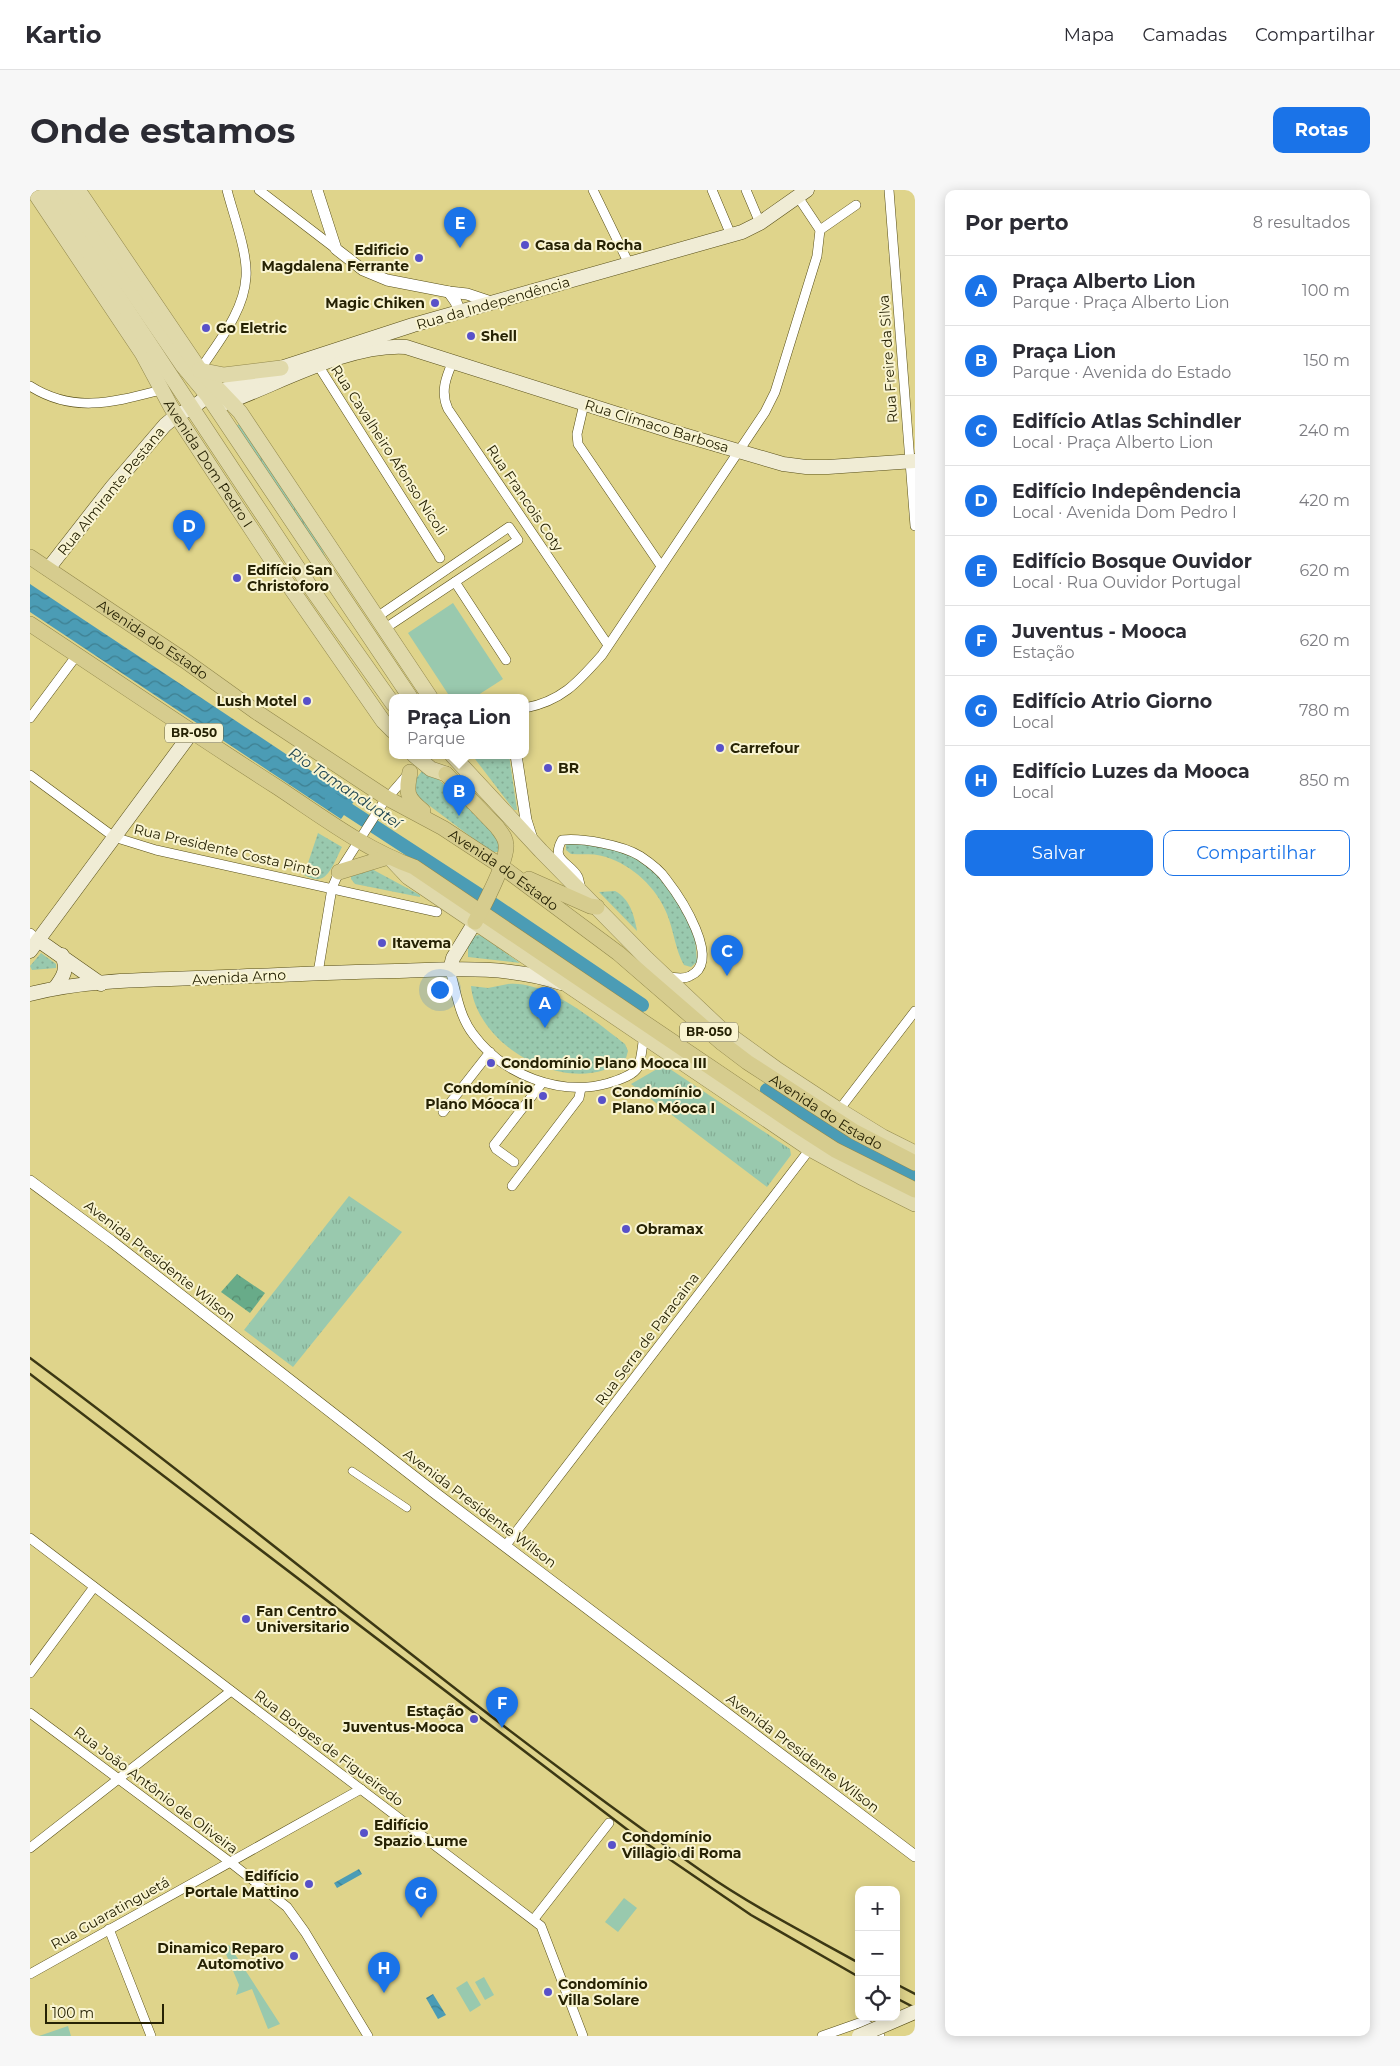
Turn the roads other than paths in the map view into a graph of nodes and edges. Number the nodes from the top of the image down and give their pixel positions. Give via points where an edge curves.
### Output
1 (33, 190) edge
2 (48, 190) edge
3 (63, 190) edge
4 (78, 190) edge
5 (227, 190) edge
6 (259, 190) edge
7 (317, 190) edge
8 (593, 190) edge
9 (712, 190) edge
10 (746, 190) edge
11 (889, 190) edge
12 (802, 193) edge
13 (856, 205) dead end
14 (760, 223) junction
15 (820, 230) junction
16 (731, 235) junction
17 (336, 249) junction
18 (629, 264) junction
19 (449, 292) junction
20 (494, 303) junction
21 (460, 313) junction
22 (413, 325) junction
23 (406, 347) junction
24 (453, 360) junction
25 (315, 361) junction
26 (183, 366) junction
27 (281, 368) junction
28 (200, 370) junction
29 (30, 386) edge
30 (161, 390) junction
31 (218, 399) junction
32 (584, 404) junction
33 (192, 408) junction
34 (177, 415) junction
35 (737, 452) junction
36 (913, 462) edge
37 (915, 526) edge
38 (327, 542) junction
39 (30, 557) edge
40 (440, 558) dead end
41 (462, 559) junction
42 (661, 566) junction
43 (48, 569) junction
44 (471, 572) junction
45 (281, 574) junction
46 (436, 577) junction
47 (455, 582) junction
48 (333, 584) junction
49 (311, 588) junction
50 (444, 589) junction
51 (325, 609) junction
52 (381, 623) junction
53 (30, 624) edge
54 (366, 633) junction
55 (608, 645) junction
56 (77, 655) junction
57 (506, 660) dead end
58 (375, 680) junction
59 (408, 694) edge
60 (428, 694) edge
61 (389, 699) edge
62 (529, 707) edge
63 (30, 718) edge
64 (389, 726) edge
65 (192, 732) junction
66 (454, 759) edge
67 (459, 759) edge
68 (517, 759) edge
69 (420, 760) edge
70 (446, 774) junction
71 (30, 775) edge
72 (385, 801) junction
73 (443, 828) junction
74 (114, 837) junction
75 (361, 837) junction
76 (533, 841) junction
77 (389, 858) junction
78 (502, 866) junction
79 (339, 872) junction
80 (518, 879) junction
81 (332, 888) junction
82 (581, 889) junction
83 (597, 907) junction
84 (437, 912) dead end
85 (478, 917) junction
86 (33, 941) edge
87 (62, 955) junction
88 (450, 970) junction
89 (318, 973) junction
90 (666, 977) junction
91 (100, 984) junction
92 (567, 985) junction
93 (55, 988) junction
94 (30, 994) edge
95 (915, 1012) edge
96 (644, 1036) junction
97 (490, 1052) junction
98 (542, 1083) junction
99 (581, 1088) junction
100 (839, 1110) junction
101 (443, 1112) dead end
102 (810, 1149) junction
103 (915, 1153) edge
104 (514, 1162) dead end
105 (915, 1163) edge
106 (30, 1181) edge
107 (512, 1186) dead end
108 (915, 1190) edge
109 (915, 1204) edge
110 (352, 1470) dead end
111 (407, 1508) dead end
112 (30, 1538) edge
113 (506, 1545) junction
114 (94, 1587) junction
115 (30, 1673) edge
116 (231, 1691) junction
117 (30, 1713) edge
118 (119, 1779) junction
119 (361, 1789) junction
120 (609, 1823) dead end
121 (30, 1848) edge
122 (915, 1856) edge
123 (230, 1862) junction
124 (534, 1919) junction
125 (109, 1929) junction
126 (30, 1974) edge
127 (915, 2012) edge
128 (862, 2030) edge
129 (151, 2036) edge
130 (368, 2036) edge
131 (583, 2036) edge
132 (822, 2036) edge
133 (880, 2036) edge

1 - 30 main road, Avenida Dom Pedro I via 142,354
2 - 33 main road, Avenida Dom Pedro I
3 - 26 main road
4 - 28 main road
5 - 28 street via 246,278 234,317
6 - 17 street
7 - 17 street
8 - 18 street
9 - 16 street
10 - 14 street
11 - 36 street, Rua Freire da Silva
12 - 14 main road, Rua da Independência
12 - 15 street
13 - 15 street
14 - 16 main road, Rua da Independência
15 - 35 street via 816,256 775,392
16 - 18 main road, Rua da Independência
17 - 19 street via 374,276
18 - 20 main road, Rua da Independência
19 - 20 street
19 - 21 street
20 - 21 main road, Rua da Independência
21 - 22 main road, Rua da Independência
22 - 23 main road via 405,338
22 - 25 main road, Rua da Independência
23 - 24 main road, Rua Clímaco Barbosa
23 - 25 main road, Rua da Independência via 386,346
24 - 32 main road, Rua Clímaco Barbosa
24 - 55 street, Rua Francois Coty via 444,389 448,409
25 - 27 main road, Rua da Independência
25 - 31 main road, Rua da Independência
25 - 40 street, Rua Cavalheiro Afonso Nicoli
26 - 28 main road
26 - 31 main road
27 - 28 main road via 224,375
27 - 31 main road, Rua da Independência
28 - 31 main road
29 - 30 street via 46,396 84,404
30 - 34 main road, Avenida Dom Pedro I
31 - 33 main road
31 - 38 main road via 240,412
31 - 48 main road
32 - 35 main road, Rua Clímaco Barbosa
32 - 42 street via 578,427 578,444
33 - 34 main road
33 - 49 main road, Avenida Dom Pedro I
34 - 43 main road, Rua Almirante Pestana via 118,480
34 - 45 main road, Avenida Dom Pedro I
35 - 36 main road, Rua Clímaco Barbosa via 806,467
35 - 42 street
36 - 37 street, Rua Freire da Silva
38 - 48 main road
38 - 52 main road
39 - 43 highway, Avenida do Estado / BR-050
41 - 44 street
41 - 44 street via 509,527 518,540
41 - 46 street
42 - 55 street
43 - 72 highway, Avenida do Estado / BR-050
44 - 47 street
45 - 49 main road
45 - 64 main road, Avenida Dom Pedro I
46 - 50 street
46 - 52 street
47 - 50 street
47 - 57 street
48 - 54 main road
49 - 51 main road, Avenida Dom Pedro I
50 - 52 street
51 - 54 main road via 350,627
51 - 58 main road, Avenida Dom Pedro I
52 - 54 main road
52 - 60 main road
53 - 56 highway, Avenida do Estado / BR-050
54 - 58 main road
54 - 59 main road
55 - 62 street via 576,684 551,700
56 - 63 street
56 - 65 highway, Avenida do Estado / BR-050
58 - 61 main road, Avenida Dom Pedro I
65 - 74 main road
65 - 75 highway, Avenida do Estado / BR-050
66 - 70 main road
67 - 76 main road, Avenida do Estado
68 - 76 street via 524,813
69 - 70 main road
69 - 72 street
69 - 73 highway via 406,789 411,801
70 - 78 highway via 504,837 506,849
71 - 74 street, Rua Presidente Costa Pinto
72 - 73 highway, Avenida do Estado / BR-050
72 - 75 street
73 - 78 highway, Avenida do Estado / BR-050
74 - 81 street, Rua Presidente Costa Pinto via 156,850
74 - 86 main road
75 - 77 highway, Avenida do Estado / BR-050
75 - 79 street
76 - 82 main road, Avenida do Estado
77 - 79 highway
77 - 85 highway, Avenida do Estado / BR-050 via 414,867
78 - 80 highway, Avenida do Estado / BR-050
78 - 85 highway
79 - 81 street
80 - 83 highway via 528,879
80 - 105 highway, Avenida do Estado / BR-050 via 618,953 747,1062 855,1132
81 - 84 street, Rua Presidente Costa Pinto
81 - 89 street
82 - 83 main road, Avenida do Estado
82 - 90 street via 578,876 559,857 557,850 562,840 624,848 640,856 666,878 695,923 703,954 698,970 691,976
83 - 90 main road, Avenida do Estado
85 - 88 main road via 453,958
85 - 92 main road, Avenida do Estado
85 - 108 highway, Avenida do Estado / BR-050 via 835,1150
86 - 87 main road
87 - 91 main road
87 - 93 main road via 65,972
88 - 89 main road, Avenida Arno
88 - 92 main road, Avenida Arno via 507,970
88 - 97 street via 462,1014 473,1034
89 - 91 main road, Avenida Arno
90 - 100 main road, Avenida do Estado via 744,1047
91 - 93 main road, Avenida Arno
92 - 96 main road, Avenida do Estado
93 - 94 main road, Avenida Arno
95 - 100 street
96 - 99 street via 638,1067 631,1074 604,1085
96 - 102 main road, Avenida do Estado
97 - 98 street via 512,1069
97 - 101 street
98 - 99 street
98 - 104 street via 494,1145
99 - 107 street via 579,1098
100 - 103 main road, Avenida do Estado
102 - 109 main road, Avenida do Estado
102 - 113 street, Rua Serra de Paracaina
106 - 113 street, Avenida Presidente Wilson
110 - 111 street
112 - 114 street, Rua Borges de Figueiredo
113 - 122 street, Avenida Presidente Wilson
114 - 115 street
114 - 116 street, Rua Borges de Figueiredo
116 - 118 street
116 - 119 street, Rua Borges de Figueiredo
117 - 118 street, Rua João Antônio de Oliveira
118 - 121 street
118 - 123 street, Rua João Antônio de Oliveira
119 - 123 street, Rua Guaratinguetá
119 - 124 street, Rua Borges de Figueiredo
120 - 124 street
123 - 125 street, Rua Guaratinguetá
123 - 130 street, Rua João Antônio de Oliveira via 287,1907
124 - 131 street, Rua Borges de Figueiredo via 544,1930
125 - 126 street, Rua Guaratinguetá
125 - 129 street
127 - 128 main road, bridge
128 - 132 street via 850,2025
128 - 133 street

